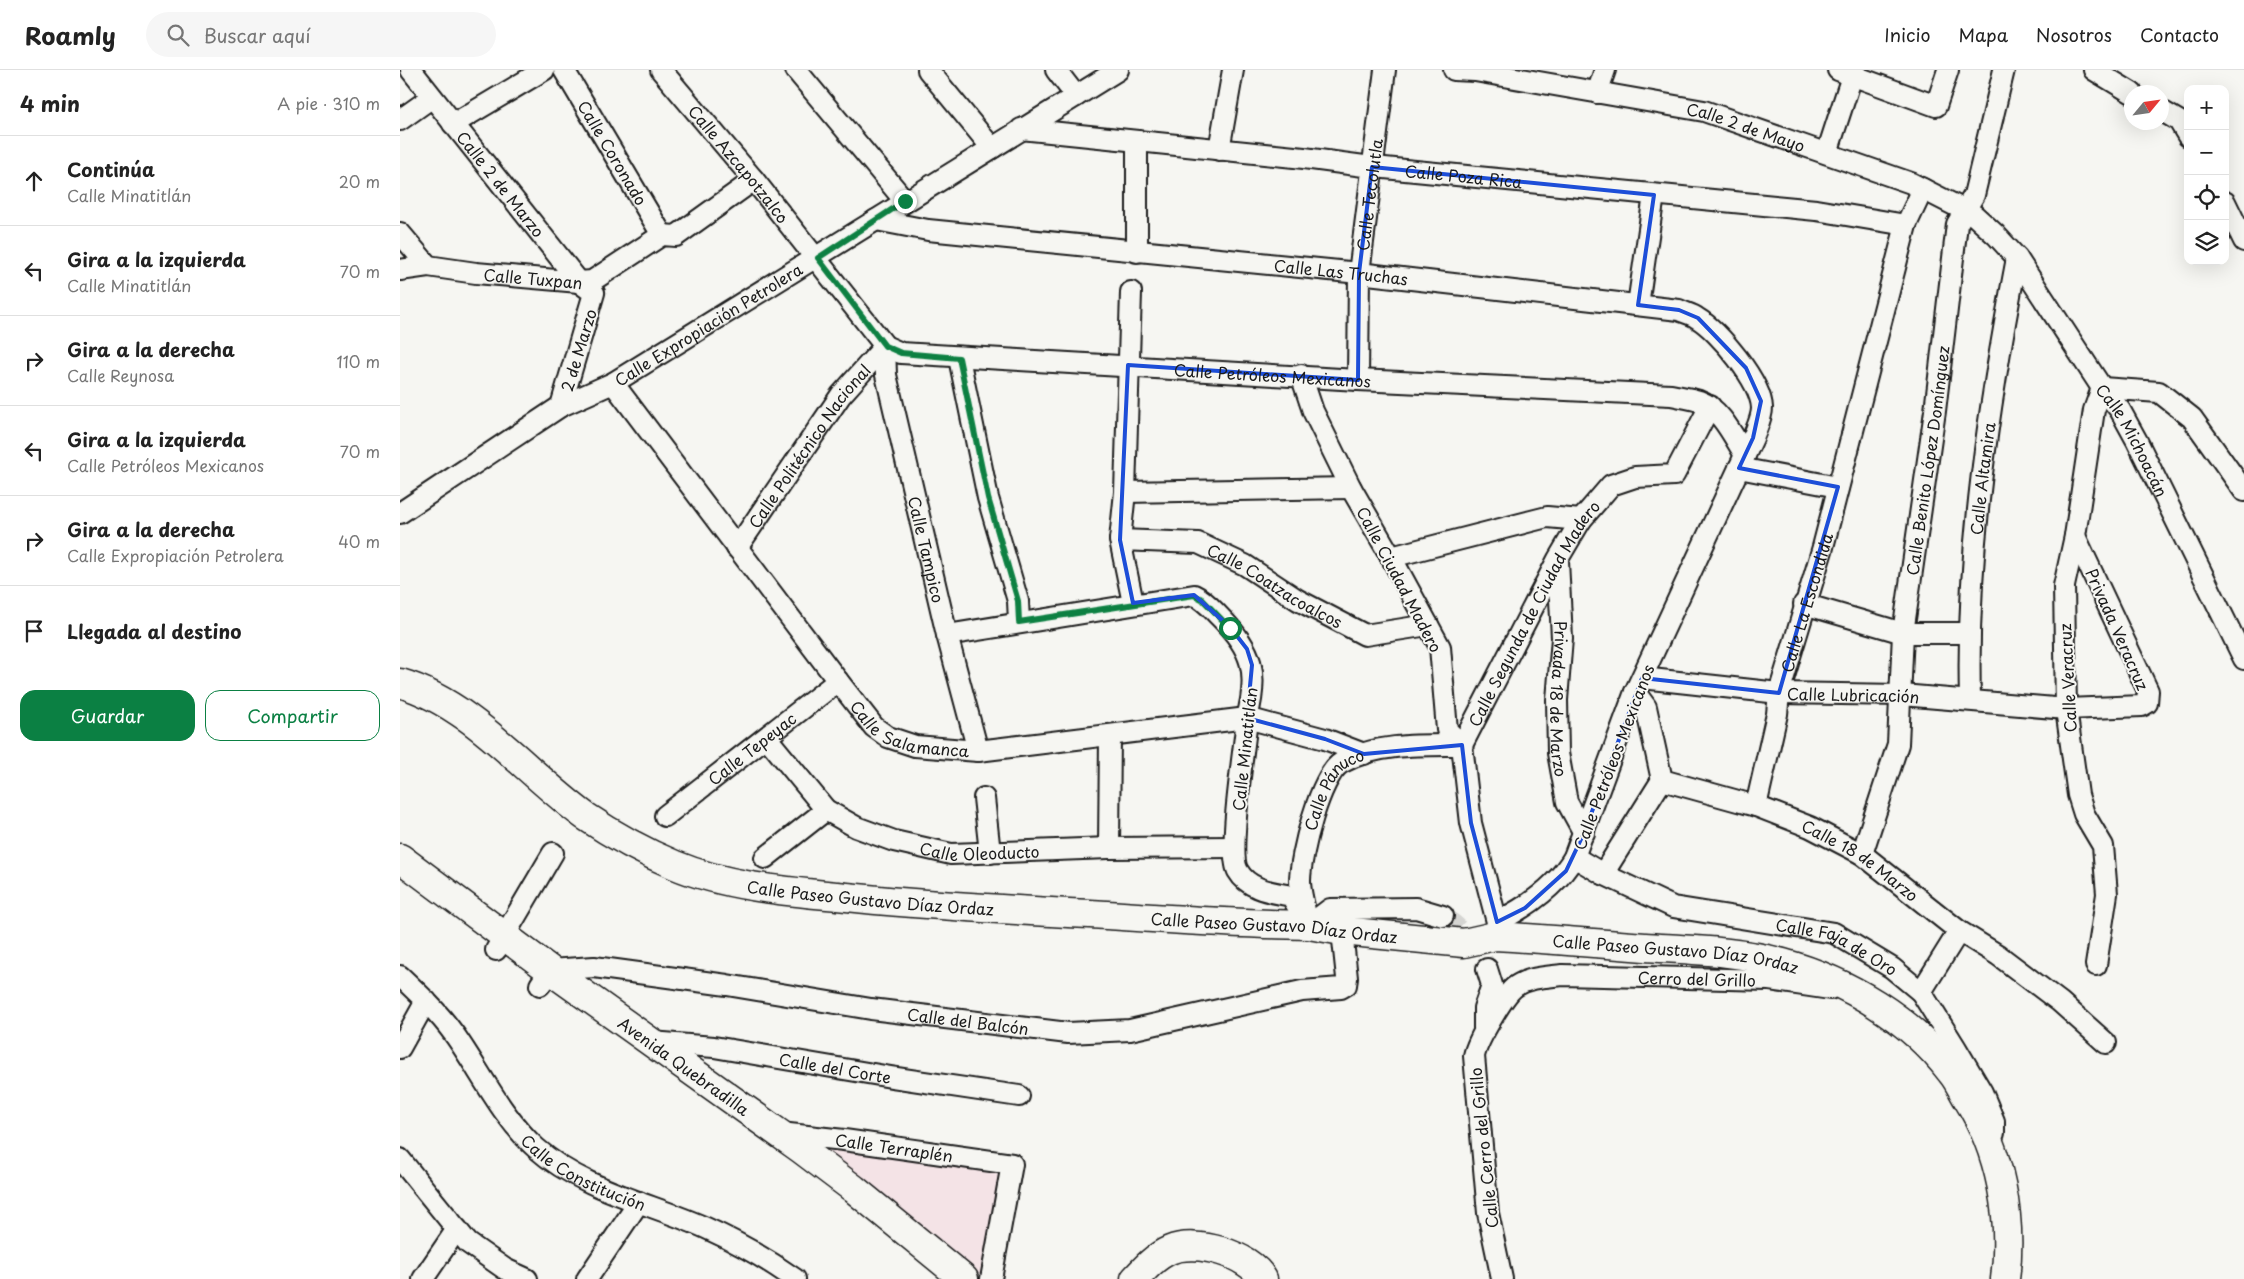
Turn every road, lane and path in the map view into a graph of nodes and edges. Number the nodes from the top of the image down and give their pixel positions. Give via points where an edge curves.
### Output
1 (410, 70) edge
2 (544, 70) edge
3 (564, 70) edge
4 (660, 70) edge
5 (796, 70) edge
6 (928, 70) edge
7 (1056, 70) edge
8 (1118, 70) edge
9 (1232, 70) edge
10 (1385, 70) edge
11 (1454, 70) edge
12 (1605, 70) edge
13 (1948, 70) edge
14 (2004, 70) edge
15 (2094, 70) edge
16 (1485, 72) edge
17 (1848, 72) edge
18 (2124, 87) edge
19 (1597, 93) junction
20 (1076, 96) junction
21 (431, 98) junction
22 (2169, 115) edge
23 (400, 120) edge
24 (453, 124) junction
25 (1021, 129) junction
26 (2185, 130) edge
27 (1137, 141) junction
28 (992, 148) junction
29 (1218, 150) junction
30 (1827, 153) junction
31 (1372, 167) junction
32 (754, 180) junction
33 (1923, 189) junction
34 (1654, 195) junction
35 (905, 201) junction
36 (2229, 210) edge
37 (1965, 211) junction
38 (876, 220) junction
39 (1909, 220) junction
40 (400, 233) edge
41 (662, 235) junction
42 (1996, 235) joint
43 (2244, 241) edge
44 (1137, 252) junction
45 (818, 258) junction
46 (2017, 258) junction
47 (428, 266) junction
48 (400, 270) edge
49 (1359, 273) junction
50 (587, 288) junction
51 (1131, 292) dead end
52 (1638, 305) junction
53 (885, 346) junction
54 (959, 358) junction
55 (1128, 365) junction
56 (1302, 375) junction
57 (1358, 380) junction
58 (613, 383) junction
59 (2102, 388) junction
60 (1761, 402) joint
61 (561, 406) junction
62 (1710, 406) junction
63 (1742, 461) junction
64 (1838, 487) junction
65 (1351, 488) junction
66 (1125, 492) junction
67 (2244, 492) edge
68 (400, 514) edge
69 (1580, 520) junction
70 (2075, 536) junction
71 (1120, 540) junction
72 (737, 548) junction
73 (1391, 557) junction
74 (1558, 559) junction
75 (1133, 603) junction
76 (1804, 604) junction
77 (1019, 622) junction
78 (1428, 625) junction
79 (1903, 633) junction
80 (1968, 633) junction
81 (947, 635) junction
82 (2244, 659) edge
83 (838, 681) junction
84 (400, 683) edge
85 (1638, 685) junction
86 (1779, 693) junction
87 (1902, 695) junction
88 (1970, 699) junction
89 (2066, 709) junction
90 (1247, 718) junction
91 (1110, 736) junction
92 (767, 738) junction
93 (1462, 745) junction
94 (978, 751) junction
95 (1364, 754) junction
96 (1662, 780) junction
97 (984, 798) dead end
98 (1756, 806) junction
99 (826, 810) junction
100 (665, 816) dead end
101 (1584, 833) junction
102 (1234, 847) junction
103 (1109, 848) junction
104 (554, 853) dead end
105 (990, 853) junction
106 (1862, 854) junction
107 (1574, 857) junction
108 (400, 858) edge
109 (765, 858) dead end
110 (1603, 874) junction
111 (400, 878) edge
112 (1443, 916) tunnel mouth
113 (1310, 925) junction
114 (1496, 929) junction
115 (1342, 931) junction
116 (1959, 931) junction
117 (500, 943) junction
118 (2096, 965) dead end
119 (1487, 969) tunnel mouth
120 (1562, 975) joint
121 (400, 976) edge
122 (545, 977) junction
123 (1921, 992) junction
124 (1859, 994) junction
125 (426, 1001) junction
126 (1484, 1030) junction
127 (651, 1042) junction
128 (2106, 1043) dead end
129 (400, 1048) edge
130 (1019, 1096) dead end
131 (777, 1132) junction
132 (1993, 1157) junction
133 (400, 1159) edge
134 (640, 1202) junction
135 (457, 1229) junction
136 (423, 1279) edge
137 (527, 1279) edge
138 (587, 1279) edge
139 (795, 1279) edge
140 (946, 1279) edge
141 (964, 1279) edge
142 (991, 1279) edge
143 (1135, 1279) edge
144 (1263, 1279) edge
145 (1502, 1279) edge
146 (2005, 1279) edge

1 - 21 street, Calle 2 de Marzo
2 - 24 street
3 - 41 street, Calle Coronado
4 - 32 street, Calle Azcapotzalco
5 - 35 street
6 - 28 street
7 - 20 street
8 - 20 street, Calle Expropiación Petrolera
9 - 29 street
10 - 31 street, Calle Tecolutla
11 - 16 street, Calle 2 de Mayo
12 - 19 street
13 - 17 street via 1936,106
14 - 37 street, Calle Benito López Domínguez via 1974,195
15 - 18 street
16 - 19 street, Calle 2 de Mayo
17 - 30 street
19 - 30 street, Calle 2 de Mayo via 1704,111
20 - 25 street, Calle Expropiación Petrolera
21 - 23 street
21 - 24 street, Calle 2 de Marzo
22 - 26 street via 2180,121
24 - 50 street, Calle 2 de Marzo
25 - 27 street, Calle Poza Rica
25 - 28 street, Calle Expropiación Petrolera
27 - 29 street, Calle Poza Rica
27 - 44 street
28 - 35 street, Calle Expropiación Petrolera
29 - 31 street, Calle Poza Rica
30 - 33 street, Calle 2 de Mayo
31 - 34 street, Calle Poza Rica
31 - 49 street, Calle Tecolutla
32 - 41 street, Calle Tuxpan via 676,236
32 - 45 street, Calle Azcapotzalco
33 - 37 street, Calle 2 de Mayo
33 - 39 street, Calle La Escondida
34 - 39 street, Calle Poza Rica
34 - 52 street
35 - 38 street, Calle Expropiación Petrolera
36 - 43 street
37 - 42 street, Calle 2 de Mayo
37 - 79 street, Calle Benito López Domínguez via 1957,224 1935,411
38 - 44 street, Calle Las Truchas via 928,230
38 - 45 street, Calle Expropiación Petrolera
39 - 64 street, Calle La Escondida
40 - 47 street
41 - 50 street, Calle Tuxpan via 592,281
42 - 46 street, Calle Michoacán
44 - 49 street, Calle Las Truchas
45 - 53 street
45 - 58 street, Calle Expropiación Petrolera
46 - 59 street, Calle Michoacán
46 - 80 street, Calle Altamira via 1998,363 1977,516
47 - 48 street, Calle Tuxpan
47 - 50 street, Calle Tuxpan
49 - 52 street, Calle Las Truchas
49 - 57 street, Calle Tecolutla
50 - 61 street, 2 de Marzo
51 - 55 street
52 - 60 street, Calle Las Truchas via 1679,310 1698,318 1746,368
53 - 54 street, Calle Petróleos Mexicanos via 901,353
53 - 72 street, Calle Politécnico Nacional via 841,395
53 - 81 street, Calle Tampico via 886,375
54 - 55 street, Calle Petróleos Mexicanos
54 - 77 street via 988,498 1018,601
55 - 56 street, Calle Petróleos Mexicanos
55 - 66 street
56 - 57 street, Calle Petróleos Mexicanos
56 - 65 street, Calle Ciudad Madero via 1313,411
57 - 62 street, Calle Petróleos Mexicanos via 1671,395
58 - 61 street, Calle Expropiación Petrolera
58 - 72 street, Calle Salamanca
59 - 67 street via 2159,392 2192,418
59 - 70 street, Calle Veracruz via 2094,410
59 - 82 street, Calle Michoacán via 2120,410 2137,441
60 - 63 street, Calle Petróleos Mexicanos via 1762,411
61 - 68 street, Calle Expropiación Petrolera
62 - 63 street via 1724,421
62 - 69 street, Calle Segunda de Ciudad Madero via 1674,475 1635,477 1611,485
63 - 64 street
63 - 85 street, Calle Petróleos Mexicanos
64 - 76 street, Calle La Escondida
65 - 66 street
65 - 73 street, Calle Ciudad Madero
66 - 71 street
69 - 73 street via 1547,517
69 - 74 street, Calle Segunda de Ciudad Madero
70 - 89 street, Calle Veracruz via 2064,586
70 - 89 street, Privada Veracruz via 2148,691 2147,702 2142,706
71 - 75 street
71 - 78 street, Calle Coatzacoalcos via 1198,543 1245,565 1298,600 1365,635
72 - 83 street, Calle Salamanca
73 - 78 street, Calle Ciudad Madero
74 - 93 street, Calle Segunda de Ciudad Madero
74 - 101 street, Privada 18 de Marzo via 1562,638 1557,700 1558,753 1567,802
75 - 77 street, Calle Minatitlán
75 - 90 street, Calle Minatitlán via 1194,595 1202,599 1247,648 1252,665 1252,702
76 - 79 street
76 - 86 street, Calle La Escondida
77 - 81 street, Calle Minatitlán
78 - 93 street, Calle Ciudad Madero via 1441,654 1447,730
79 - 80 street
79 - 87 street, Calle Benito López Domínguez
80 - 88 street, Calle Altamira
81 - 94 street, Calle Tampico
83 - 92 street, Calle Tepeyac
83 - 94 street, Calle Salamanca via 874,727 888,736 914,746
84 - 113 main road, Calle Paseo Gustavo Díaz Ordaz via 421,689 451,707 584,815 629,843 676,866 726,881 790,892 932,906
85 - 86 street, Calle Lubricación
85 - 96 street
85 - 101 street, Calle Petróleos Mexicanos
86 - 87 street, Calle Lubricación
86 - 98 street, Calle La Escondida
87 - 88 street, Calle Lubricación
87 - 106 street, Calle Benito López Domínguez via 1898,744
88 - 89 street, Calle Lubricación
89 - 118 street, Calle Veracruz via 2078,795 2084,814 2103,846 2107,894
90 - 91 street, Calle Salamanca
90 - 95 street, Calle Salamanca via 1325,738
90 - 102 street, Calle Minatitlán
91 - 94 street, Calle Salamanca
91 - 103 street
92 - 99 street, Calle Oleoducto
92 - 100 street, Calle Tepeyac
93 - 95 street, Calle Pánuco via 1400,747
93 - 114 street via 1470,823
95 - 113 street, Calle Pánuco via 1339,764 1310,823 1300,878 1300,892
96 - 98 street, Calle 18 de Marzo
96 - 110 street
97 - 105 street
98 - 106 street, Calle 18 de Marzo via 1810,827
99 - 105 street, Calle Oleoducto via 856,827 894,841 951,854
99 - 109 street
101 - 107 street, Calle Petróleos Mexicanos
102 - 103 street, Calle Oleoducto
102 - 113 street, Calle Minatitlán via 1236,869 1240,874 1260,889 1291,896
103 - 105 street, Calle Oleoducto
104 - 117 street
106 - 116 street, Calle 18 de Marzo
107 - 110 street, Calle Faja de Oro
107 - 114 street, Calle Petróleos Mexicanos via 1566,872
108 - 117 main road, Avenida Quebradilla
110 - 123 street, Calle Faja de Oro via 1673,907 1834,933 1892,968
111 - 117 main road, Avenida Quebradilla
112 - 113 street via 1416,908 1330,910
113 - 115 main road, Calle Paseo Gustavo Díaz Ordaz
114 - 115 main road, Calle Paseo Gustavo Díaz Ordaz via 1464,943
114 - 124 main road, Calle Paseo Gustavo Díaz Ordaz via 1751,956 1800,969
115 - 122 street, Calle del Balcón via 1347,978 1346,985 1341,988 1302,991 1130,1030 1077,1033 871,1009 594,967
116 - 123 street
116 - 128 street, Calle 18 de Marzo via 1998,955 2060,1002
117 - 122 main road, Avenida Quebradilla
119 - 126 street via 1492,985 1484,1008
120 - 124 street, Cerro del Grillo via 1768,980
120 - 126 street, Calle Cerro del Grillo via 1537,978 1514,987
121 - 125 street, Calle Constitución
122 - 127 main road, Avenida Quebradilla
122 - 140 main road, Avenida Quebradilla via 701,1101 815,1175
123 - 132 street, Calle Faja de Oro via 1982,1092 1994,1121
124 - 132 main road, Calle Paseo Gustavo Díaz Ordaz via 1923,1040 1952,1073 1975,1111
125 - 129 street
125 - 134 street, Calle Constitución via 453,1033 509,1120 536,1148 572,1172
126 - 145 street, Calle Cerro del Grillo via 1474,1056 1488,1213
127 - 130 street, Calle del Corte via 714,1047
127 - 131 main road, Avenida Quebradilla
131 - 141 main road, Avenida Quebradilla via 854,1189
131 - 142 street, Calle Terraplén via 1012,1164
132 - 146 main road, Calle Paseo Gustavo Díaz Ordaz via 2005,1205
133 - 135 street
134 - 138 street
134 - 139 street, Calle Constitución via 707,1228 770,1261
135 - 136 street
135 - 137 street via 468,1243
143 - 144 main road via 1159,1255 1187,1246 1201,1246 1231,1255 1250,1264

